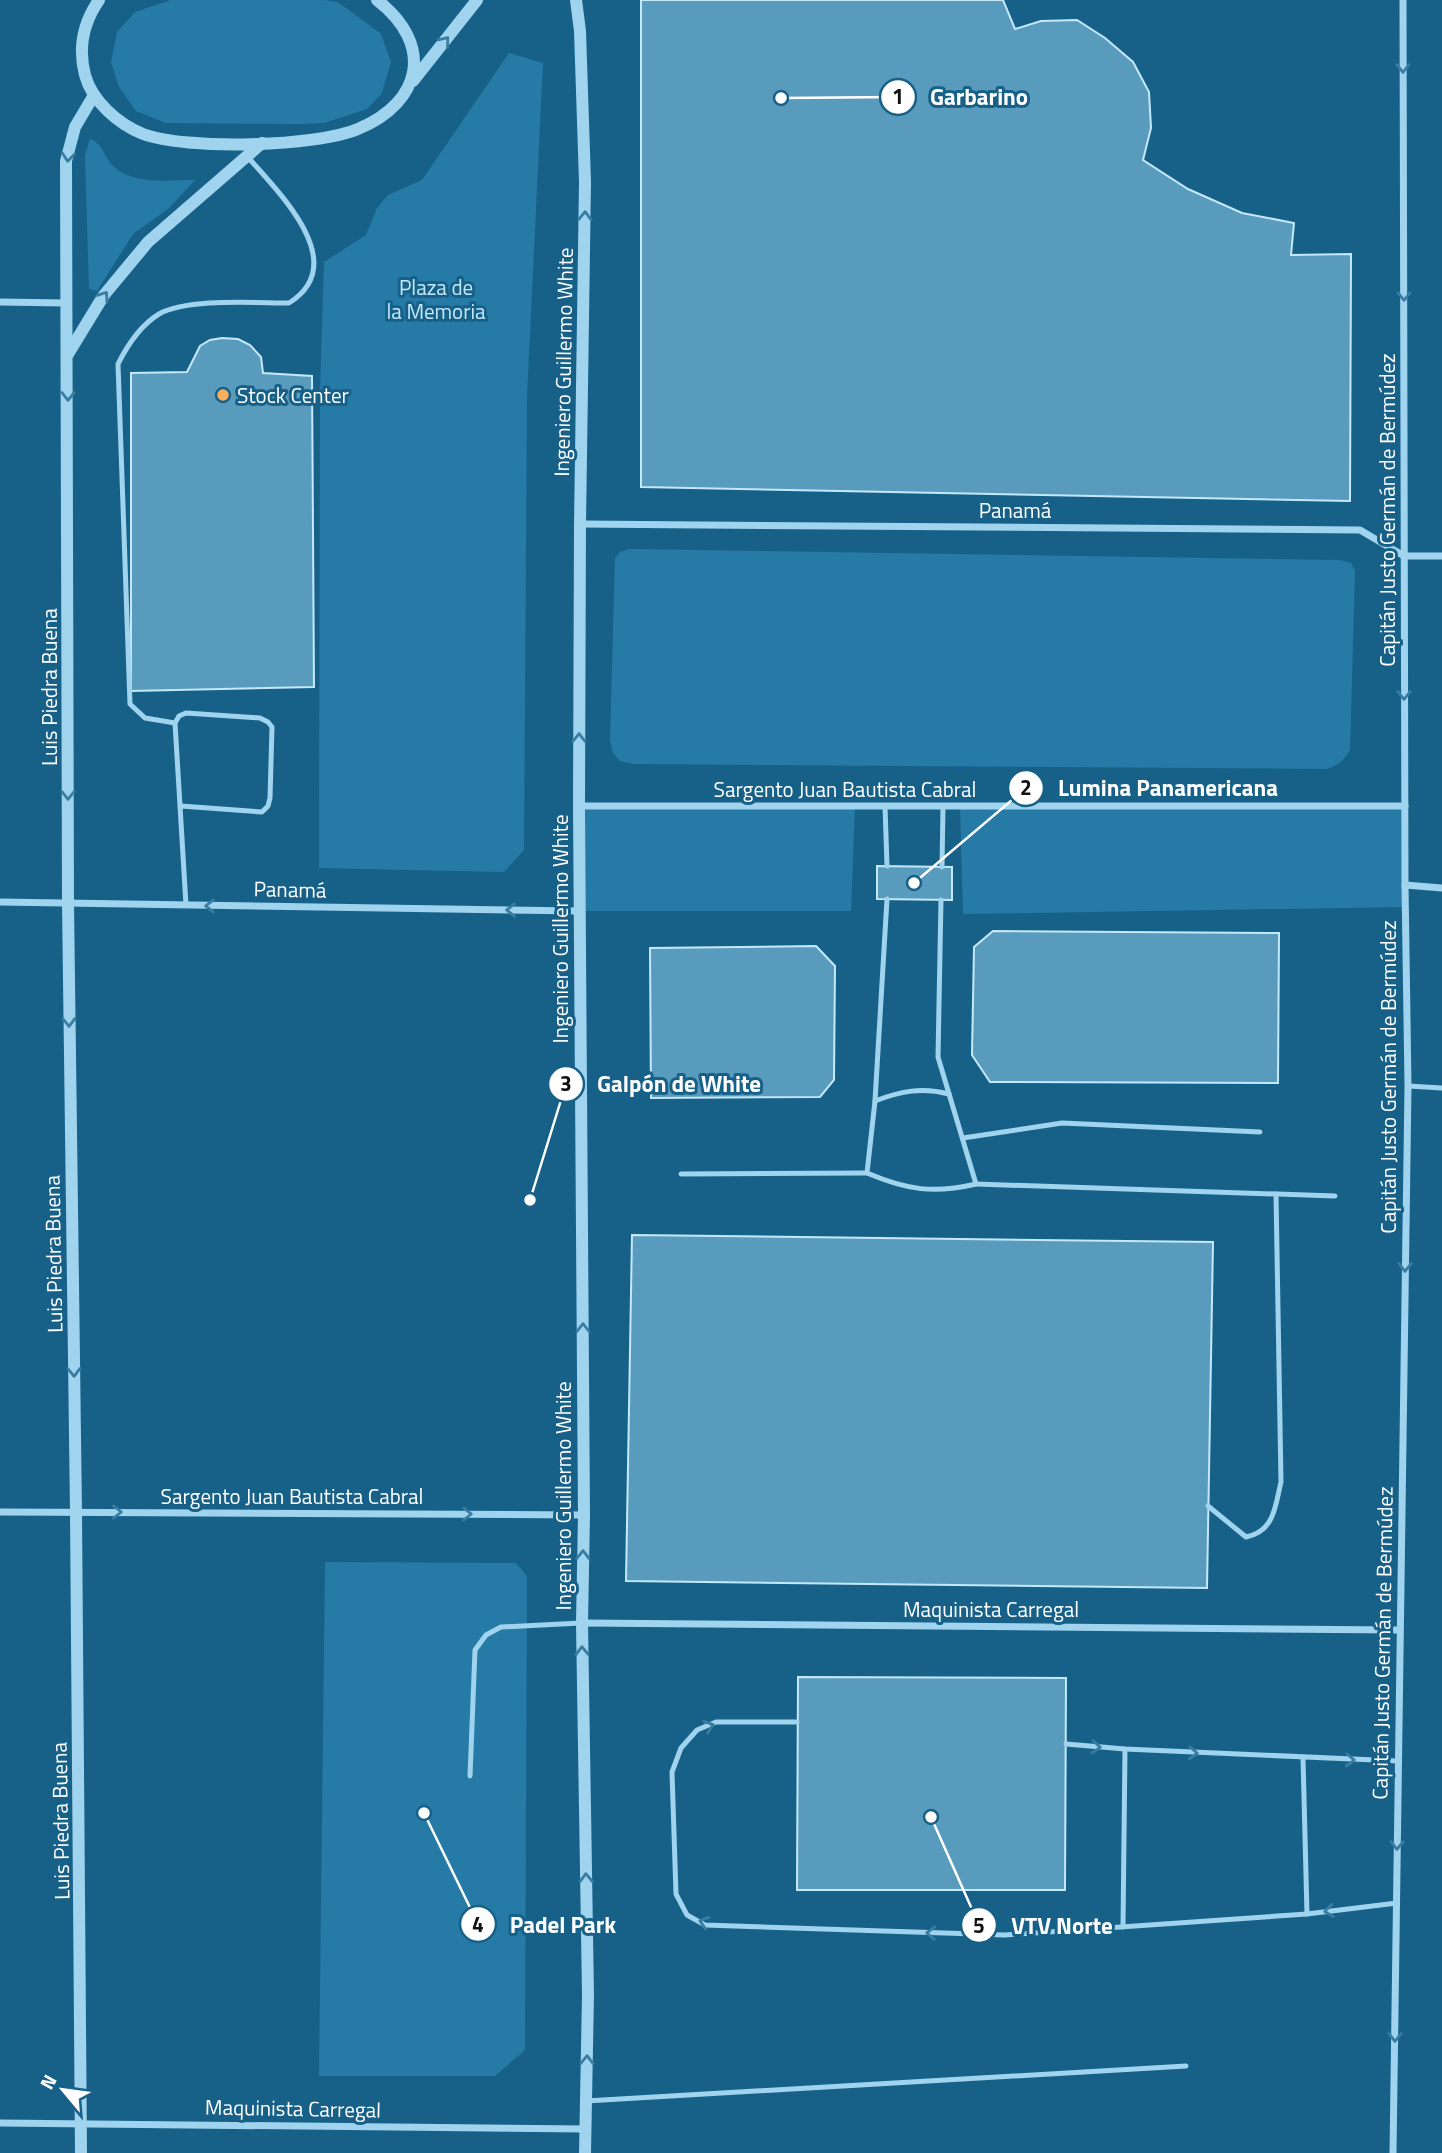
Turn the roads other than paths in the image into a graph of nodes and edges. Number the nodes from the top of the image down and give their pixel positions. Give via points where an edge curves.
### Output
1 (377, 0) edge
2 (477, 0) edge
3 (576, 0) edge
4 (1403, 0) edge
5 (94, 3) edge
6 (412, 81) junction
7 (94, 95) junction
8 (262, 143) junction
9 (247, 156) junction
10 (0, 302) edge
11 (66, 303) junction
12 (68, 354) junction
13 (580, 524) junction
14 (1442, 555) edge
15 (1404, 556) junction
16 (175, 723) junction
17 (181, 806) junction
18 (579, 806) junction
19 (885, 806) junction
20 (943, 806) junction
21 (1405, 806) junction
22 (887, 866) dead end
23 (942, 867) dead end
24 (1405, 885) junction
25 (1442, 888) edge
26 (887, 899) dead end
27 (941, 900) dead end
28 (0, 902) edge
29 (68, 903) junction
30 (186, 905) junction
31 (579, 911) junction
32 (1408, 1086) junction
33 (1442, 1088) edge
34 (949, 1094) junction
35 (875, 1101) junction
36 (1260, 1132) dead end
37 (963, 1138) junction
38 (867, 1173) junction
39 (681, 1174) dead end
40 (976, 1184) junction
41 (1276, 1194) junction
42 (1335, 1196) dead end
43 (1208, 1506) dead end
44 (0, 1512) edge
45 (76, 1512) junction
46 (584, 1515) junction
47 (582, 1623) junction
48 (1399, 1630) junction
49 (797, 1722) dead end
50 (1066, 1744) dead end
51 (1125, 1749) junction
52 (1303, 1758) junction
53 (1398, 1761) junction
54 (470, 1776) dead end
55 (1397, 1903) junction
56 (1307, 1914) junction
57 (1123, 1927) junction
58 (1186, 2066) dead end
59 (586, 2101) junction
60 (82, 2122) junction
61 (0, 2123) edge
62 (585, 2129) junction
63 (81, 2153) edge
64 (584, 2153) edge
65 (1393, 2153) edge

1 - 6 street via 395,15 413,45
6 -> 2 street
13 -> 3 street, Ingeniero Guillermo White via 586,182
4 -> 15 street, Capitán Justo Germán de Bermúdez
5 - 7 street via 84,34 82,61
6 - 8 street via 391,110 355,130
7 - 8 street via 120,121 144,134 189,142
7 -> 11 street, Luis Piedra Buena via 75,127 66,161
8 - 9 street
12 -> 9 street via 104,295 148,242
9 - 16 lane via 301,220 310,240 313,261 302,295 289,303 190,305 160,314 132,340 118,364 130,704 145,718
10 - 11 street
11 - 12 street, Luis Piedra Buena
12 -> 29 street, Luis Piedra Buena
13 - 15 street, Panamá via 1360,530
18 -> 13 street, Ingeniero Guillermo White
14 - 15 street
15 -> 21 street, Capitán Justo Germán de Bermúdez
16 - 17 lane
16 - 17 lane via 186,713 260,718 272,727 270,798 262,812
17 - 30 lane
18 - 19 street, Sargento Juan Bautista Cabral
18 - 31 street, Ingeniero Guillermo White
19 - 20 street, Sargento Juan Bautista Cabral
19 - 22 lane
20 - 21 street, Sargento Juan Bautista Cabral
20 - 23 lane
21 - 24 street, Capitán Justo Germán de Bermúdez
24 - 25 street
24 - 32 street, Capitán Justo Germán de Bermúdez
26 - 35 lane
27 - 34 lane via 938,1058
28 - 29 street, Panamá
29 - 30 street, Panamá
29 -> 45 street, Luis Piedra Buena
31 -> 30 street, Panamá
46 -> 31 street, Ingeniero Guillermo White
32 - 33 lane
32 -> 48 street, Capitán Justo Germán de Bermúdez
34 - 35 lane via 913,1089
34 - 37 lane
35 - 38 lane
36 - 37 lane via 1062,1123
37 - 40 lane
38 - 39 lane
38 - 40 lane via 924,1191
40 - 41 lane
41 - 42 lane
41 - 43 lane via 1281,1482 1273,1518 1258,1534 1247,1537
44 - 45 street, Sargento Juan Bautista Cabral
45 -> 46 street, Sargento Juan Bautista Cabral
45 - 60 street, Luis Piedra Buena
47 -> 46 street, Ingeniero Guillermo White
47 - 48 street, Maquinista Carregal
47 - 54 lane via 501,1628 480,1642 475,1650
59 -> 47 street, Ingeniero Guillermo White
48 - 53 street, Capitán Justo Germán de Bermúdez
57 -> 49 lane via 1005,1935 705,1925 696,1920 676,1894 672,1772 681,1748 697,1730 716,1722
50 -> 51 lane
51 -> 52 lane
51 - 57 lane
52 -> 53 lane
52 - 56 lane
53 -> 55 street, Capitán Justo Germán de Bermúdez
55 -> 56 lane
55 -> 65 street, Capitán Justo Germán de Bermúdez
56 - 57 lane
58 - 59 lane
59 - 62 street, Ingeniero Guillermo White
60 - 61 street, Maquinista Carregal
60 - 62 street, Maquinista Carregal
60 - 63 street, Luis Piedra Buena
62 - 64 street, Ingeniero Guillermo White

